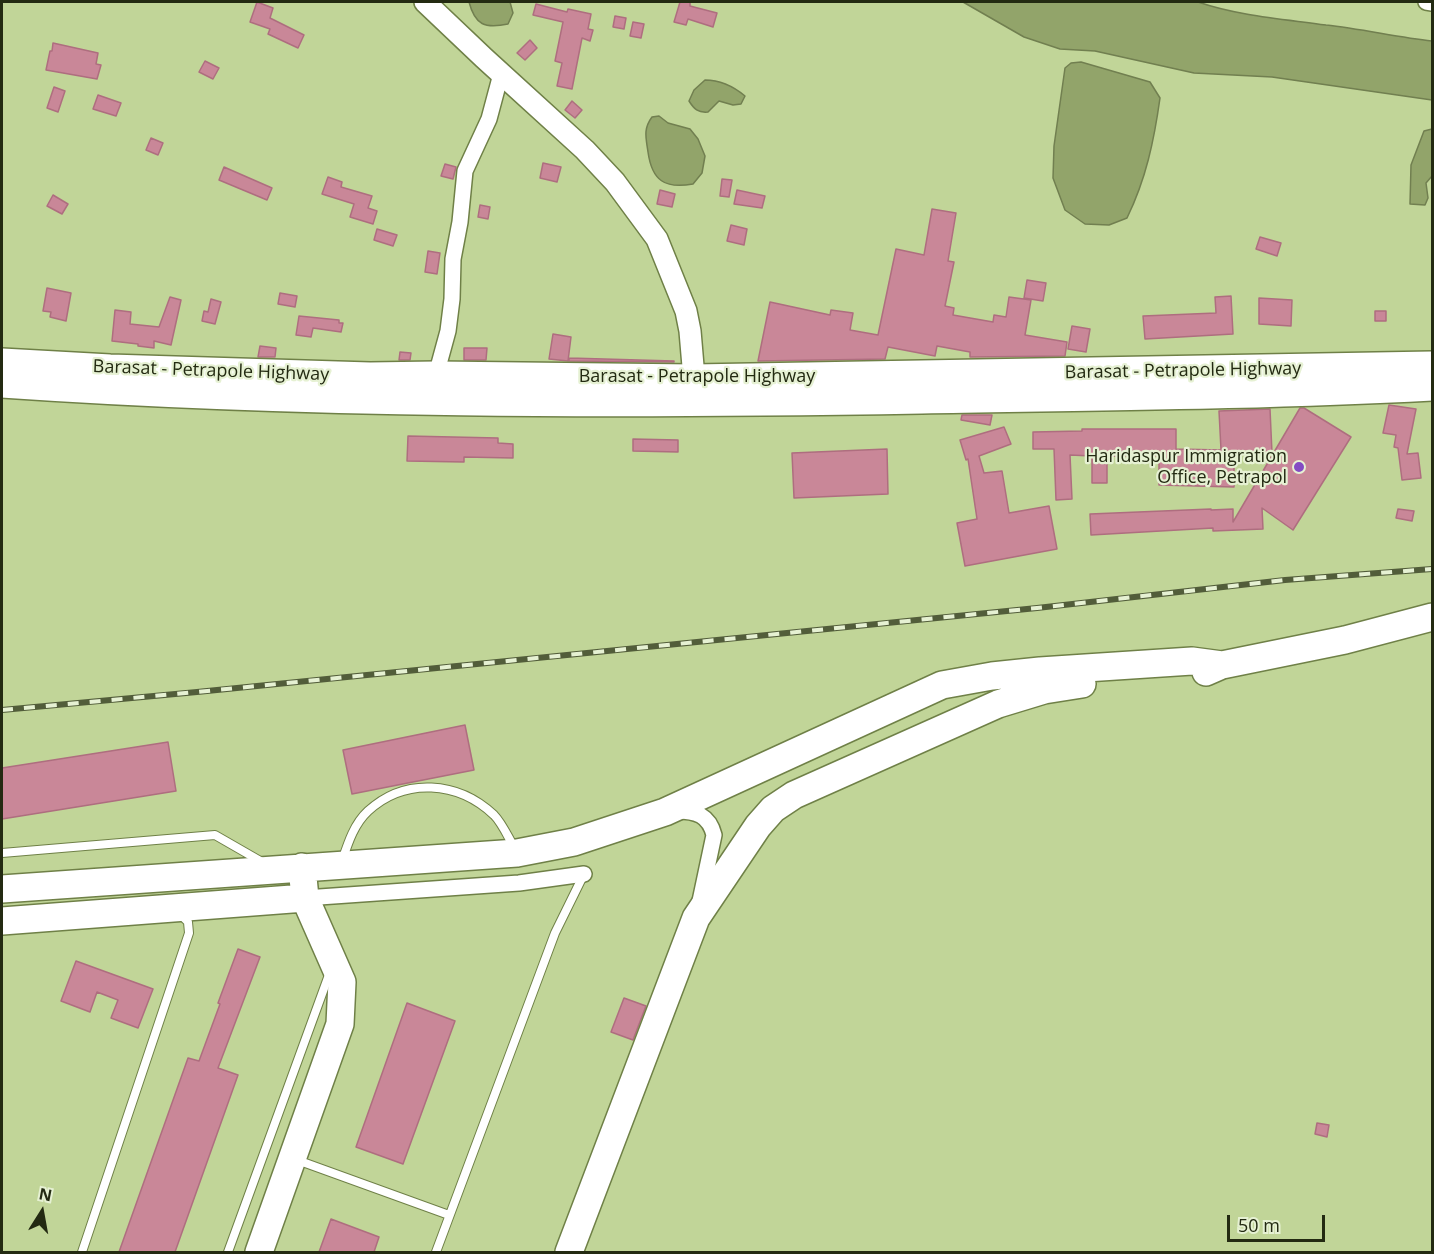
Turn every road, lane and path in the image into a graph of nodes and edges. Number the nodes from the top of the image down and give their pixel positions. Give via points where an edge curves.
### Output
1 (425, 2) edge
2 (1426, 2) edge
3 (1432, 3) edge
4 (501, 74) junction
5 (2, 362) edge
6 (1432, 365) edge
7 (436, 375) junction
8 (694, 378) junction
9 (1393, 378) junction
10 (2, 384) edge
11 (1432, 387) edge
12 (1432, 617) edge
13 (1222, 665) junction
14 (665, 812) junction
15 (2, 853) edge
16 (517, 853) junction
17 (341, 865) junction
18 (302, 867) junction
19 (274, 869) junction
20 (584, 874) joint
21 (519, 883) junction
22 (2, 889) edge
23 (305, 898) junction
24 (171, 909) junction
25 (696, 918) junction
26 (2, 921) edge
27 (333, 963) junction
28 (292, 1158) junction
29 (449, 1215) junction
30 (82, 1252) edge
31 (228, 1252) edge
32 (259, 1252) edge
33 (436, 1252) edge
34 (569, 1252) edge

1 - 4 street
2 - 3 street
4 - 7 street via 489,119 465,171 448,331
4 - 8 street via 604,170 657,239 686,311
5 - 7 highway, Barasat - Petrapole Highway via 133,369
6 - 9 highway
7 - 8 highway, Barasat - Petrapole Highway
8 - 9 highway, Barasat - Petrapole Highway
9 - 10 highway, Barasat - Petrapole Highway via 723,403 138,393
9 - 11 highway
12 - 13 highway via 1345,640
13 - 14 highway via 1192,661 1040,671 942,685
13 - 25 highway via 1194,678 1097,682 1044,690 998,704 794,795 772,809 758,826
14 - 16 highway via 574,842
14 - 25 street via 692,811 712,826 714,843
15 - 19 lane via 215,835
16 - 17 highway
16 - 17 lane via 496,817 473,798 447,788 418,787 390,795 367,812 350,836
16 - 21 street
17 - 18 highway
18 - 19 highway
18 - 23 highway
19 - 22 highway
20 - 21 street
20 - 29 lane via 555,933
21 - 23 street
23 - 24 highway
23 - 27 highway
24 - 26 highway
24 - 30 lane via 188,922 189,933
25 - 34 highway
27 - 28 highway via 342,982 340,1024
27 - 31 lane
28 - 29 lane
28 - 32 highway
29 - 33 lane

